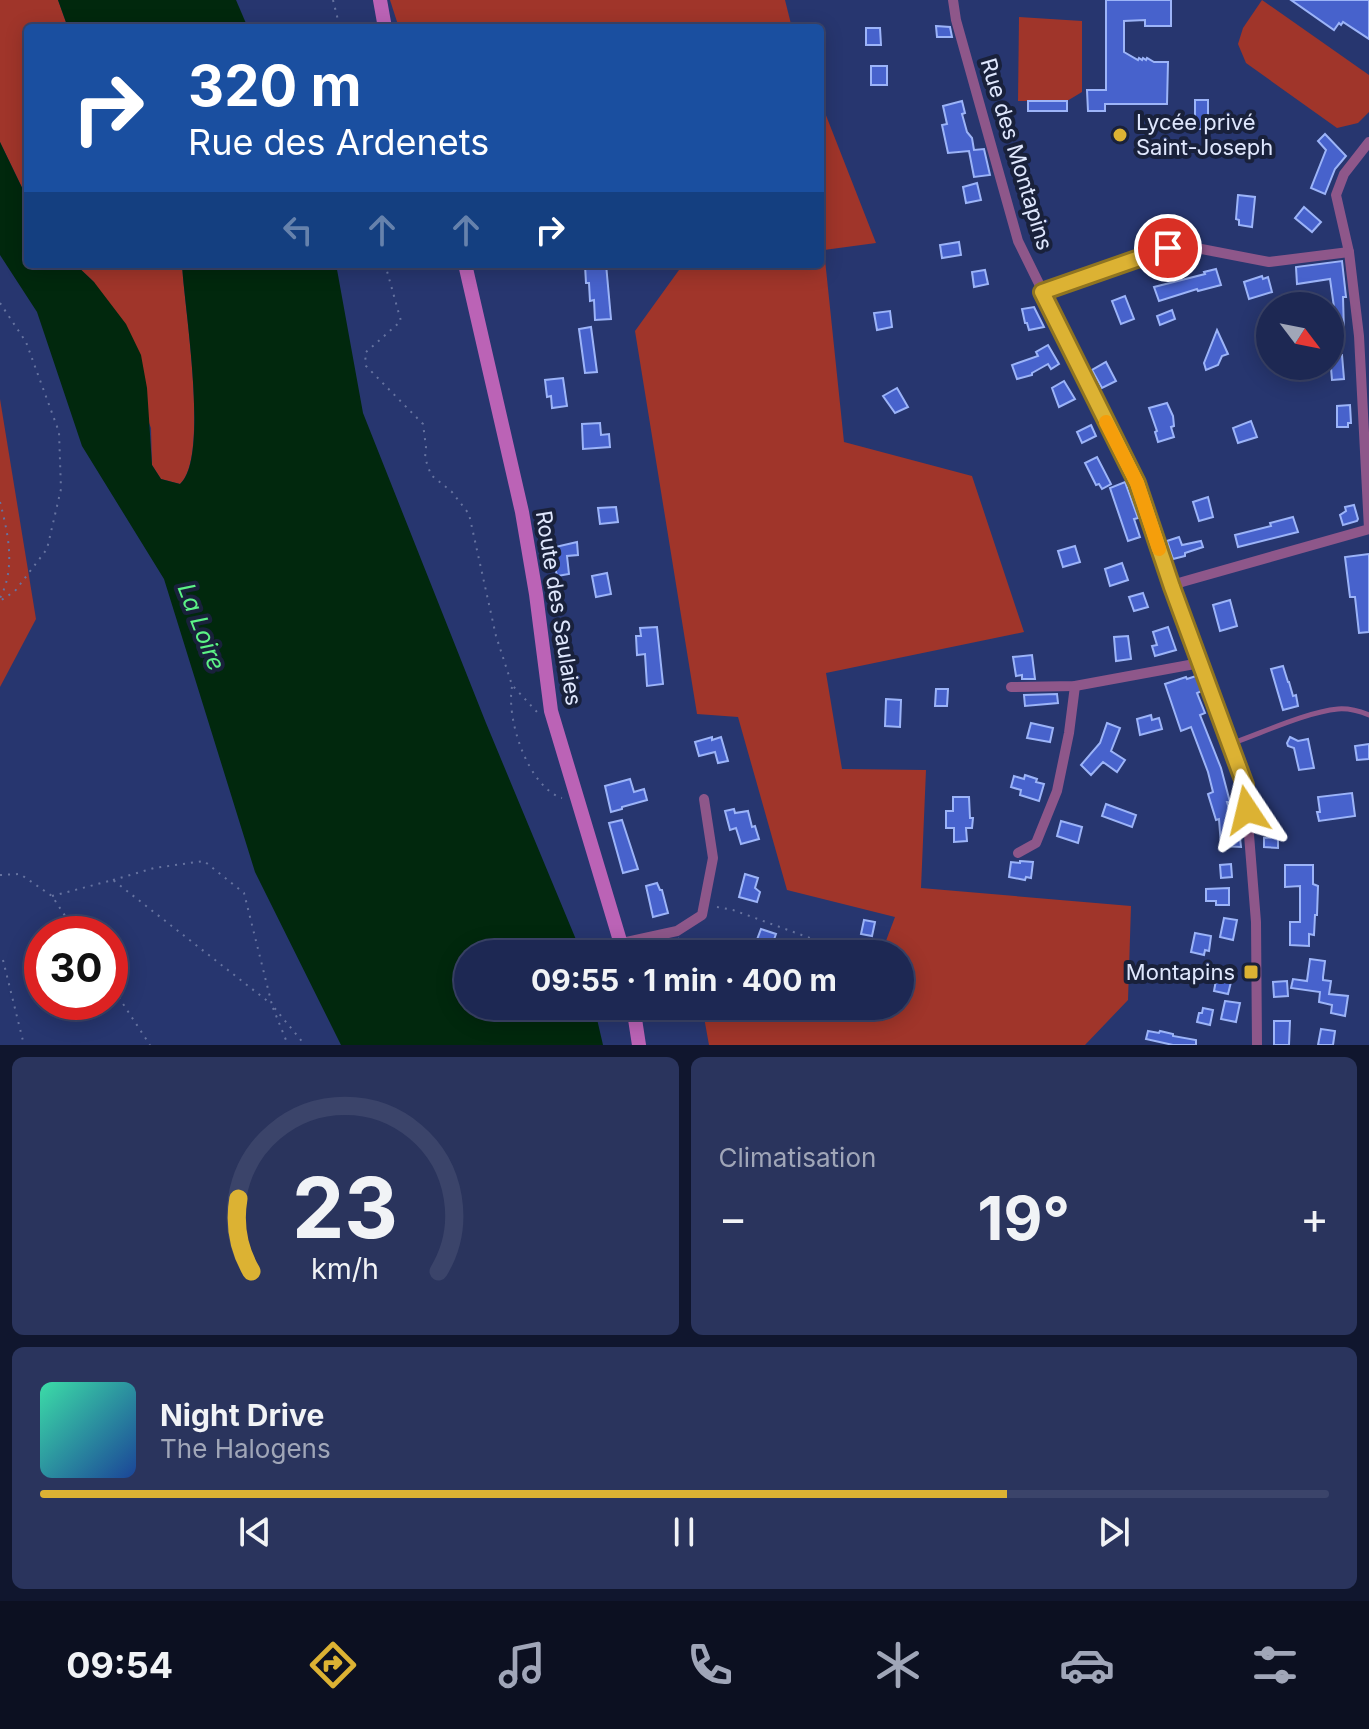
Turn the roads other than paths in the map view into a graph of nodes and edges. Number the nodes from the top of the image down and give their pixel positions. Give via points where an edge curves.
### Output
1 (380, 0) edge
2 (953, 0) edge
3 (384, 24) edge
4 (1369, 142) edge
5 (1349, 252) junction
6 (466, 268) edge
7 (1042, 292) junction
8 (1364, 335) edge
9 (1172, 587) junction
10 (1200, 663) junction
11 (1075, 686) junction
12 (1011, 687) dead end
13 (1369, 715) edge
14 (1230, 744) junction
15 (704, 799) dead end
16 (1018, 853) dead end
17 (620, 940) edge
18 (650, 940) edge
19 (635, 1020) edge
20 (639, 1045) edge
21 (1257, 1045) edge

1 - 3 street
2 - 7 street, Rue des Montapins via 1018,241
4 - 5 street via 1344,174 1336,195
5 - 7 street via 1269,262 1191,247 1168,248
5 - 8 street
6 - 17 street, Route des Saulaies via 522,512 551,711
7 - 9 street, Rue des Montapins via 1137,483
8 - 9 street via 1369,529
9 - 10 street, Rue des Montapins
10 - 11 street
10 - 14 street, Rue des Montapins
11 - 12 street
11 - 16 street via 1057,791 1036,843
13 - 14 lane via 1338,709
14 - 21 street, Rue des Montapins via 1245,785 1256,922
15 - 18 street via 713,858 702,915
19 - 20 street

